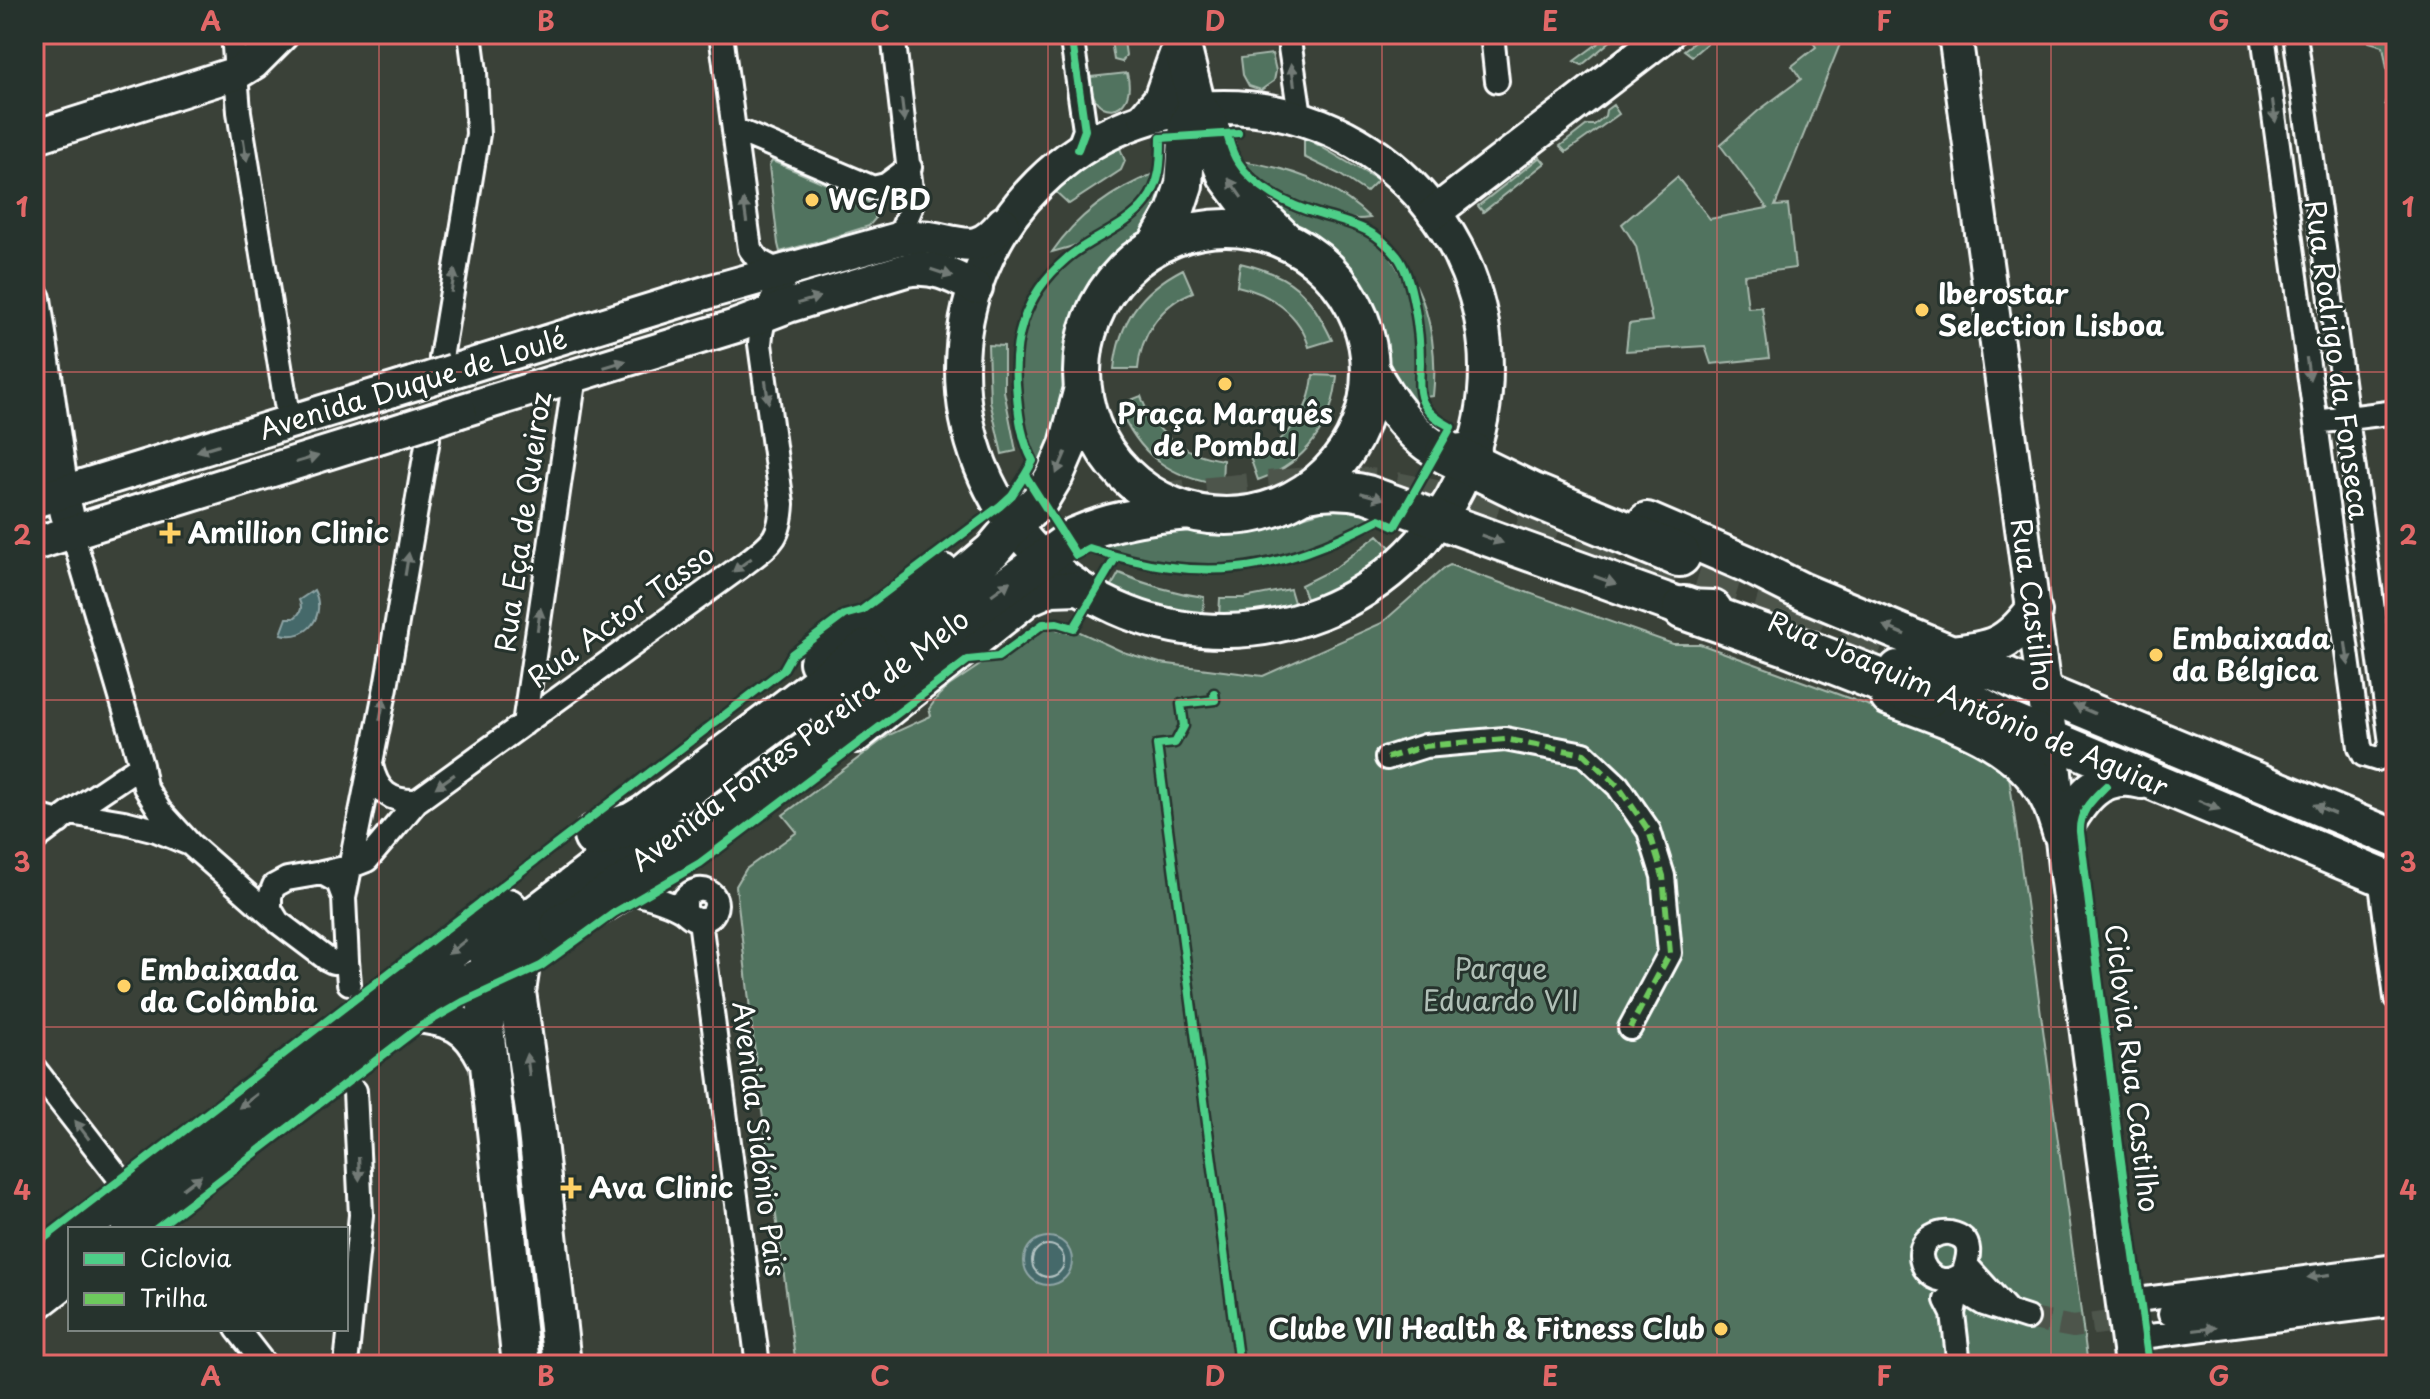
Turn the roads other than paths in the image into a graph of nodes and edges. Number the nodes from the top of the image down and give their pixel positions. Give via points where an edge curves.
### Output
1 (233, 34) edge
2 (282, 34) edge
3 (470, 34) edge
4 (721, 34) edge
5 (893, 34) edge
6 (1071, 34) edge
7 (1288, 34) edge
8 (1492, 34) edge
9 (1667, 34) edge
10 (1955, 34) edge
11 (2263, 34) edge
12 (2295, 34) edge
13 (1180, 39) edge
14 (237, 73) junction
15 (1497, 81) dead end
16 (1197, 106) junction
17 (1300, 115) junction
18 (1145, 117) junction
19 (734, 129) junction
20 (34, 137) edge
21 (1078, 149) junction
22 (910, 167) junction
23 (1434, 213) junction
24 (1007, 217) junction
25 (898, 239) junction
26 (1289, 244) junction
27 (1155, 247) junction
28 (786, 270) junction
29 (976, 288) junction
30 (34, 299) edge
31 (764, 315) junction
32 (447, 365) junction
33 (1370, 369) junction
34 (575, 376) junction
35 (1083, 388) junction
36 (2396, 412) edge
37 (2347, 418) junction
38 (289, 422) junction
39 (2316, 422) junction
40 (417, 433) junction
41 (1462, 455) junction
42 (1303, 494) junction
43 (48, 497) edge
44 (1189, 511) junction
45 (1437, 519) junction
46 (1013, 526) junction
47 (72, 532) junction
48 (34, 544) edge
49 (1679, 555) dead end
50 (1042, 558) junction
51 (1079, 588) junction
52 (1684, 608) junction
53 (2033, 612) junction
54 (867, 651) dead end
55 (1951, 654) junction
56 (2044, 693) junction
57 (870, 707) dead end
58 (1939, 710) junction
59 (2004, 719) junction
60 (524, 724) junction
61 (2050, 738) junction
62 (1387, 758) dead end
63 (141, 765) junction
64 (371, 765) junction
65 (2158, 784) junction
66 (417, 801) junction
67 (34, 815) edge
68 (64, 817) junction
69 (2061, 832) junction
70 (595, 836) junction
71 (2396, 839) edge
72 (34, 840) edge
73 (190, 844) junction
74 (349, 867) junction
75 (322, 873) junction
76 (236, 876) junction
77 (287, 879) junction
78 (2388, 880) edge
79 (635, 893) junction
80 (344, 898) junction
81 (576, 918) junction
82 (278, 922) junction
83 (528, 954) junction
84 (486, 973) junction
85 (2395, 984) edge
86 (412, 1013) junction
87 (1630, 1028) dead end
88 (486, 1058) junction
89 (34, 1068) edge
90 (355, 1091) dead end
91 (510, 1093) dead end
92 (143, 1216) edge
93 (91, 1227) edge
94 (68, 1240) edge
95 (34, 1265) edge
96 (2396, 1266) edge
97 (1953, 1276) junction
98 (68, 1277) edge
99 (2396, 1285) edge
100 (2122, 1302) junction
101 (34, 1303) edge
102 (2396, 1304) edge
103 (1953, 1314) junction
104 (2018, 1314) tunnel mouth
105 (2170, 1314) tunnel mouth
106 (239, 1331) edge
107 (2129, 1352) edge
108 (265, 1365) edge
109 (346, 1365) edge
110 (521, 1365) edge
111 (542, 1365) edge
112 (562, 1365) edge
113 (758, 1365) edge
114 (1959, 1365) edge

1 - 14 street
2 - 14 street
32 -> 3 street via 478,134
4 - 19 street
5 -> 22 street
6 - 21 street via 1085,130
17 -> 7 street
8 - 15 street
9 - 23 street
10 - 53 street, Rua Castilho
11 -> 39 street, Rua Rodrigo da Fonseca
12 - 37 street, Rua Rodrigo da Fonseca
13 - 16 main road
13 - 18 street via 1160,99
14 - 20 street
14 -> 38 street
16 - 17 street
16 - 18 street
26 -> 16 main road via 1231,184 1209,122
16 - 27 main road via 1188,124 1184,185
17 - 23 street via 1340,131 1394,165
18 - 21 street
19 - 22 street via 873,188
28 -> 19 street via 759,261 750,249
21 - 24 street via 1046,174
22 - 25 street via 911,208
23 - 41 street via 1462,267 1482,355 1481,415
24 - 25 street, Avenida Duque de Loulé via 974,246 921,237
24 - 29 street
25 - 28 street, Avenida Duque de Loulé
26 - 27 main road via 1256,232 1221,229 1187,234
26 - 33 main road via 1316,260 1347,295 1361,323
27 - 35 main road via 1119,276 1094,314 1083,358
28 - 31 street
28 - 32 street, Avenida Duque de Loulé
31 -> 29 street, Avenida Duque de Loulé via 915,268 946,272
29 - 46 street via 967,353 970,409 988,481
30 - 43 street
34 -> 31 street, Avenida Duque de Loulé
31 -> 60 street, Rua Actor Tasso via 760,344 782,504 775,537
32 - 38 street, Avenida Duque de Loulé, bridge via 416,383
33 - 41 main road, Rua Joaquim António de Aguiar via 1407,424 1425,440
33 - 42 main road via 1366,406 1353,440 1332,470
34 - 40 street, Avenida Duque de Loulé, bridge via 460,411
60 -> 34 street, Rua Eça de Queiroz
35 - 44 main road via 1096,433 1122,472 1160,500
35 -> 46 main road via 1055,475 1040,500
36 - 37 street
37 - 39 street
39 -> 37 street, Rua Rodrigo da Fonseca via 2360,747 2364,755 2377,759 2389,752 2391,743
38 -> 43 street, Avenida Duque de Loulé
47 -> 40 street, Avenida Duque de Loulé
64 -> 40 street via 394,641
41 - 45 street
41 - 49 highway via 1533,495
55 -> 41 main road, Rua Joaquim António de Aguiar via 1689,538
42 - 44 main road via 1248,514
42 -> 45 main road, Rua Joaquim António de Aguiar via 1353,491
43 - 47 street
44 - 50 main road, Avenida Fontes Pereira de Melo via 1108,524 1075,536
45 - 51 street via 1375,585 1328,613 1285,627 1232,633 1167,626
45 -> 52 main road, Rua Joaquim António de Aguiar
46 - 50 street
46 - 70 main road, Avenida Fontes Pereira de Melo via 984,541 853,636
46 - 84 main road via 897,643 500,941 488,955
47 - 48 street, Avenida Duque de Loulé
47 - 63 street
50 - 51 street
81 -> 50 main road, Avenida Fontes Pereira de Melo via 651,849
51 - 79 street via 1051,589 1028,599 846,744 696,856
52 - 58 highway via 1787,644
52 - 59 main road, Rua Joaquim António de Aguiar via 1761,617 1896,668
53 - 55 main road via 1995,647
53 - 56 street, Rua Castilho
54 - 70 highway via 648,815
55 - 56 main road, Rua Joaquim António de Aguiar
56 - 61 street, Rua Castilho
71 -> 56 main road, Rua Joaquim António de Aguiar
57 - 81 highway, Avenida Fontes Pereira de Melo via 685,845
58 - 59 main road
58 - 69 main road via 2001,745 2033,774 2050,800
59 - 61 main road, Rua Joaquim António de Aguiar
60 -> 66 street, Rua Actor Tasso
61 - 65 main road, Rua Joaquim António de Aguiar
61 - 69 street, Rua Castilho
62 - 87 street via 1425,746 1505,739 1584,754 1618,786 1649,831 1663,876 1670,953
63 - 68 street
63 - 73 street via 145,787
63 - 76 street
64 - 66 street via 374,778 391,797
64 - 74 street
65 - 69 main road via 2126,776 2106,781 2083,799
65 -> 78 main road, Rua Joaquim António de Aguiar
66 - 74 street, Rua Actor Tasso via 373,856
67 - 68 street
68 - 72 street
68 - 73 street via 124,822
69 - 100 street, Rua Castilho
70 -> 92 main road, Avenida Fontes Pereira de Melo via 439,961 394,989
73 - 76 street
74 - 75 street
74 - 80 street
75 - 77 street
75 - 80 street via 338,882
76 - 77 street
76 - 82 street
77 - 82 street via 274,886 270,896
78 - 85 street
79 - 81 street
79 - 113 street, Avenida Sidónio Pais via 693,916
80 - 82 street via 348,972
81 - 83 main road, Avenida Fontes Pereira de Melo
83 - 84 main road, Avenida Fontes Pereira de Melo
112 -> 83 main road via 517,992
84 - 86 main road, Avenida Fontes Pereira de Melo
84 - 88 main road
86 - 88 main road via 437,1016 469,1030
92 -> 86 main road, Avenida Fontes Pereira de Melo
88 - 110 main road
92 -> 89 street
90 -> 109 street via 361,1215
91 - 111 main road
92 - 93 main road, Avenida Fontes Pereira de Melo
94 - 95 main road
96 -> 100 street
97 - 103 street
97 - 103 street
97 - 104 street via 1984,1304
98 - 101 main road
99 - 105 street
100 - 107 street, Rua Castilho
107 -> 102 street
103 - 114 street
106 - 108 street

